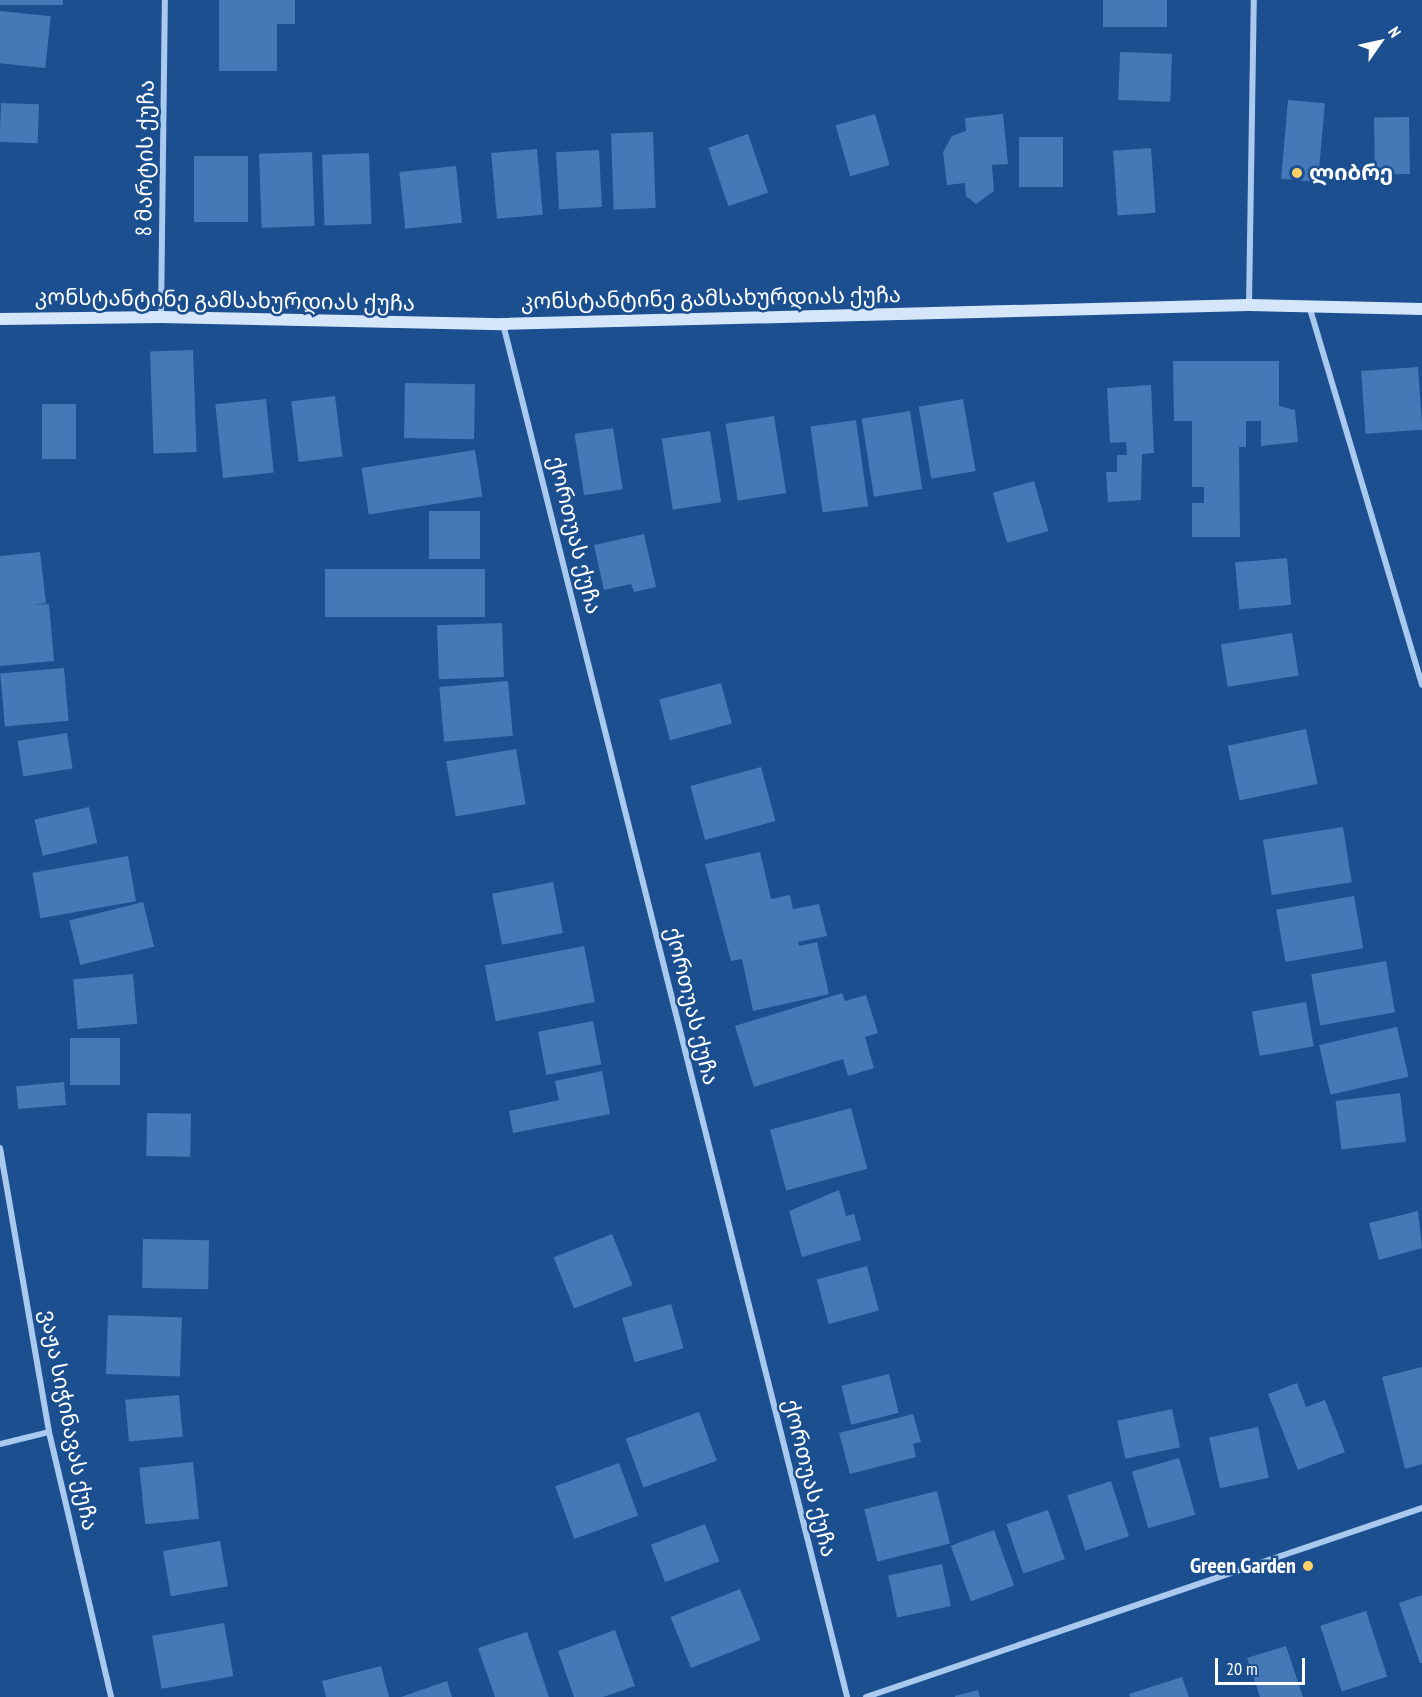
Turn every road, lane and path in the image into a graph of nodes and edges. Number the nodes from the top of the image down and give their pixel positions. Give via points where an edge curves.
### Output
1 (165, 0) edge
2 (1254, 0) edge
3 (1249, 305) junction
4 (1310, 309) junction
5 (1422, 309) edge
6 (161, 317) junction
7 (0, 319) edge
8 (503, 324) junction
9 (1422, 684) edge
10 (0, 1148) edge
11 (49, 1432) junction
12 (0, 1444) edge
13 (1422, 1508) edge
14 (111, 1697) edge
15 (847, 1697) edge
16 (866, 1697) edge

1 - 6 street, 8 მარტის ქუჩა
2 - 3 street
3 - 4 main road, კონსტანტინე გამსახურდიას ქუჩა
3 - 8 main road, კონსტანტინე გამსახურდიას ქუჩა
4 - 5 main road, კონსტანტინე გამსახურდიას ქუჩა
4 - 9 street
6 - 7 main road, კონსტანტინე გამსახურდიას ქუჩა
6 - 8 main road, კონსტანტინე გამსახურდიას ქუჩა
8 - 15 street, ქორთუას ქუჩა
10 - 11 street, ვაჟა სიჭინავას ქუჩა
11 - 12 street
11 - 14 street, ვაჟა სიჭინავას ქუჩა
13 - 16 street

